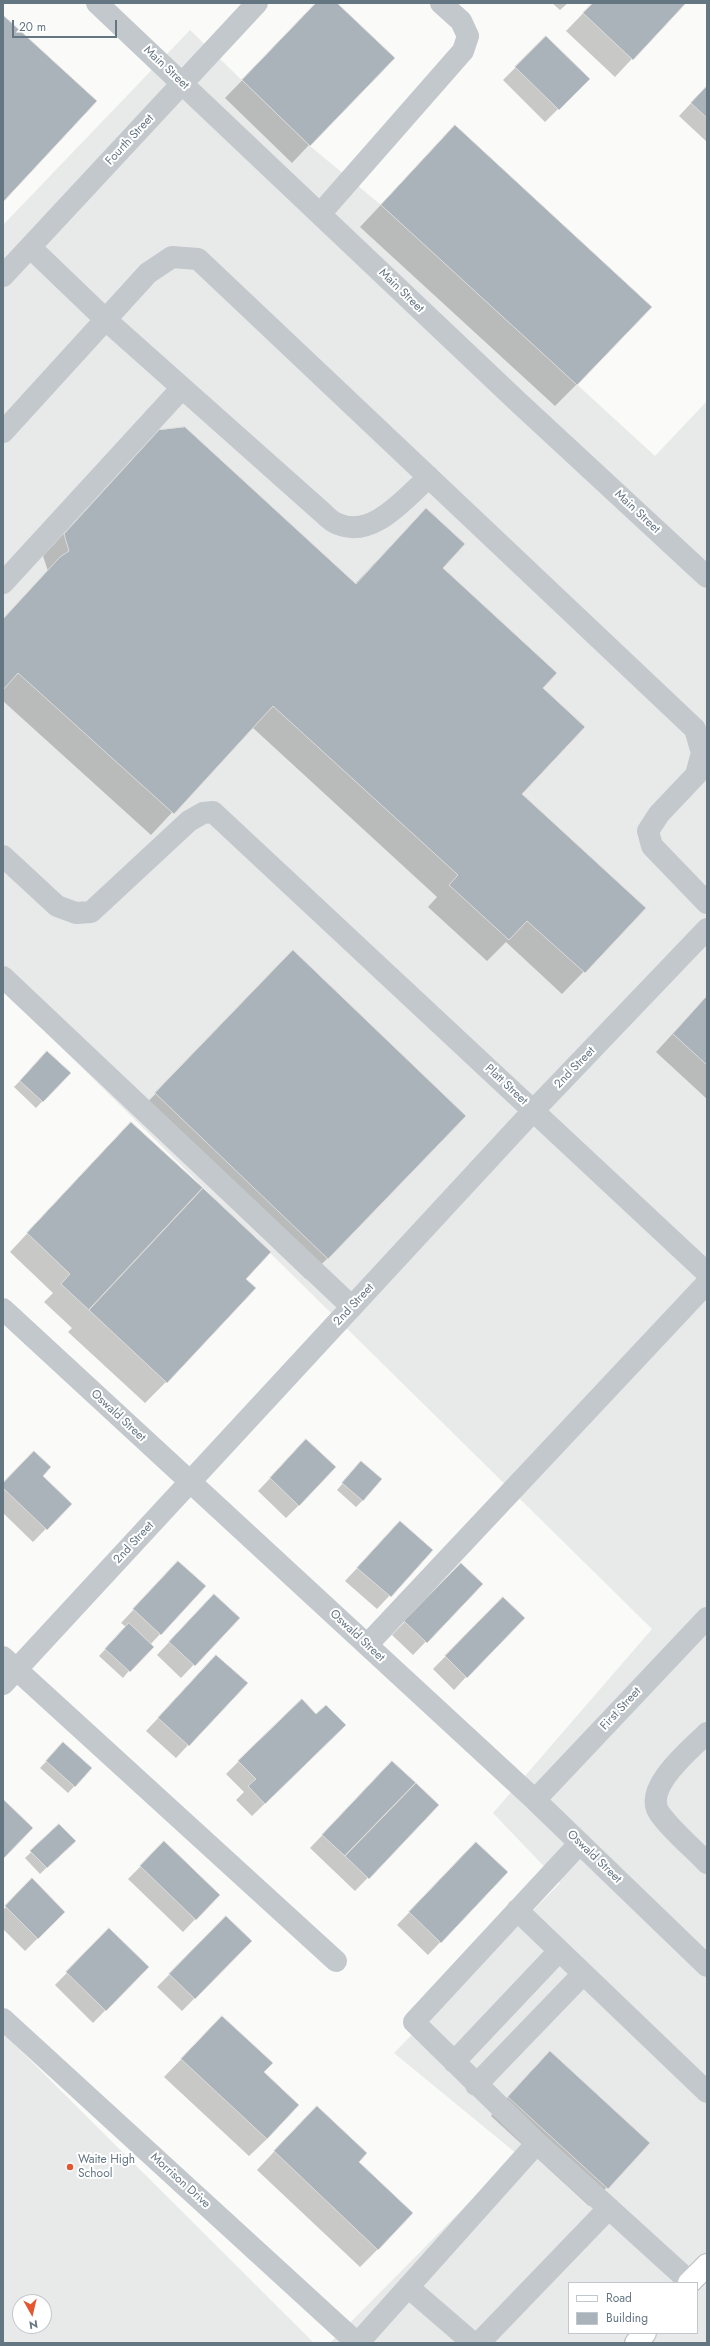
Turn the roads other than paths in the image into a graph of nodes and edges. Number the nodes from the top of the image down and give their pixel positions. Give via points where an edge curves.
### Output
1 (97, 3) edge
2 (257, 3) edge
3 (441, 3) edge
4 (183, 84) junction
5 (320, 214) junction
6 (30, 247) junction
7 (3, 276) edge
8 (106, 320) junction
9 (182, 388) junction
10 (3, 432) edge
11 (429, 477) junction
12 (707, 577) edge
13 (3, 583) edge
14 (3, 856) edge
15 (707, 903) edge
16 (707, 928) edge
17 (3, 977) edge
18 (533, 1111) junction
19 (707, 1273) edge
20 (707, 1283) edge
21 (352, 1307) junction
22 (3, 1309) edge
23 (190, 1482) junction
24 (707, 1618) edge
25 (367, 1645) junction
26 (8, 1670) edge
27 (707, 1733) edge
28 (535, 1800) junction
29 (580, 1843) junction
30 (707, 1863) edge
31 (517, 1910) junction
32 (559, 1951) junction
33 (336, 1961) dead end
34 (707, 1966) edge
35 (583, 1974) junction
36 (3, 2019) edge
37 (454, 2062) junction
38 (476, 2085) junction
39 (707, 2092) edge
40 (538, 2143) junction
41 (609, 2208) junction
42 (707, 2264) edge
43 (690, 2282) edge
44 (408, 2287) junction
45 (643, 2334) edge
46 (358, 2343) edge
47 (473, 2343) edge
48 (479, 2343) edge
49 (636, 2343) edge

1 - 4 street, Main Street
2 - 4 street, Fourth Street
3 - 5 street via 460,21 468,36 463,51
4 - 5 street, Main Street
4 - 6 street, Fourth Street
5 - 12 street, Main Street
6 - 7 street, Fourth Street
6 - 8 street
8 - 9 street
8 - 10 street
8 - 11 street via 148,273 172,257 198,259
9 - 11 street via 322,513 338,524 359,528 381,519
9 - 13 street
11 - 15 street via 695,729 702,753 696,775 659,814 648,831 652,846
14 - 18 street, Platt Street via 58,906 76,913 90,912 189,821 204,813 213,812
16 - 18 street, 2nd Street
17 - 21 street
18 - 19 street, Platt Street
18 - 21 street, 2nd Street
20 - 25 street
21 - 23 street, 2nd Street
22 - 23 street, Oswald Street
23 - 25 street, Oswald Street
23 - 26 street, 2nd Street
24 - 28 street, First Street
25 - 28 street, Oswald Street
26 - 33 street
27 - 30 street via 661,1781 655,1797 658,1813
28 - 29 street, Oswald Street
29 - 31 street
29 - 34 street, Oswald Street
31 - 32 street
31 - 37 street via 414,2022
32 - 35 street
32 - 37 street
35 - 38 street
35 - 39 street
36 - 46 street, Morrison Drive
37 - 38 street
38 - 40 street
40 - 41 street
40 - 44 street
41 - 43 street
41 - 48 street
42 - 43 main road
44 - 46 street
44 - 47 street
45 - 49 main road

